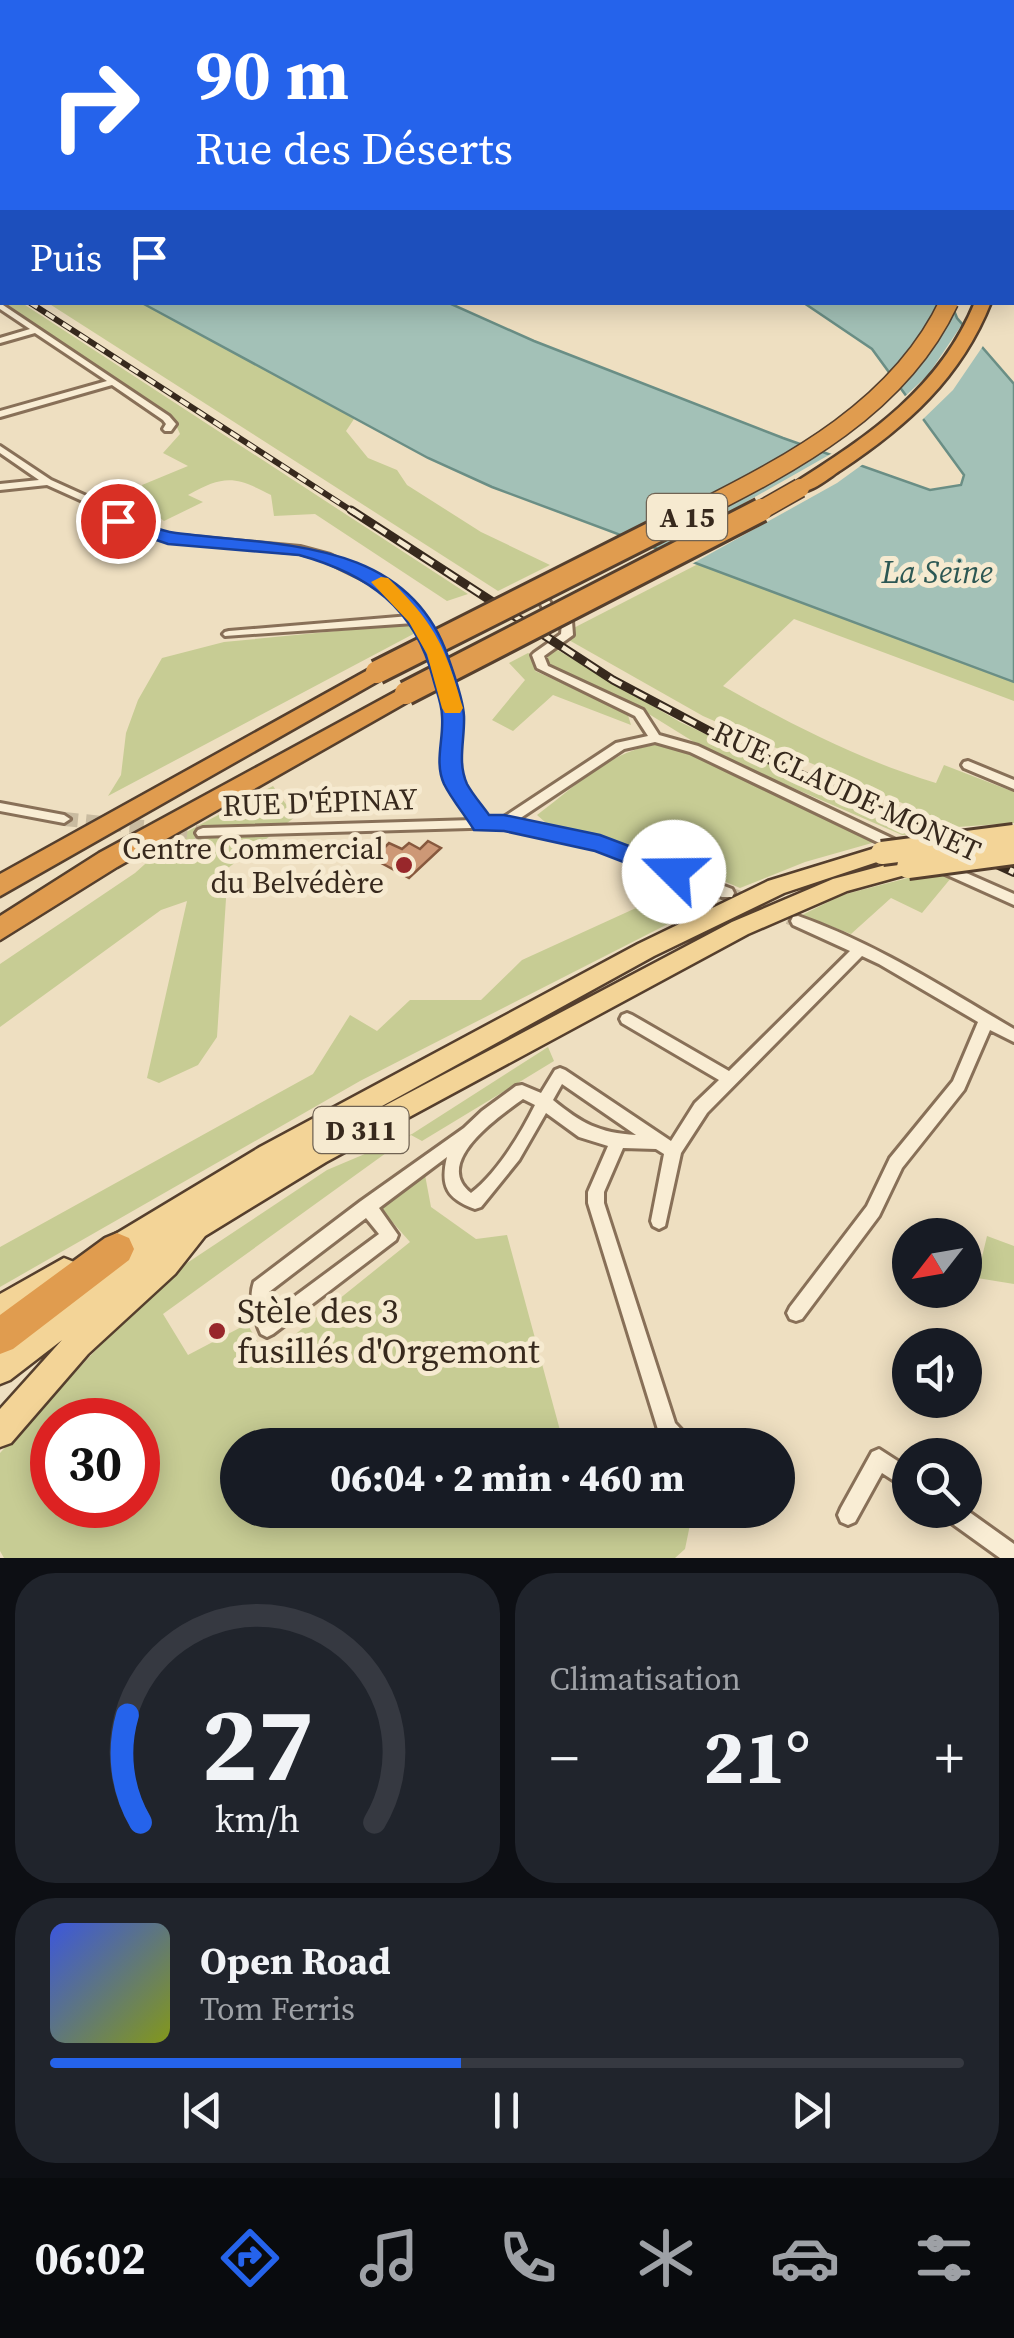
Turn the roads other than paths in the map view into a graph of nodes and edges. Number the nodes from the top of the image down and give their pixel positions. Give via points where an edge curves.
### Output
1 (948, 305) edge
2 (982, 305) edge
3 (0, 306) edge
4 (36, 330) junction
5 (0, 340) edge
6 (114, 382) junction
7 (0, 414) edge
8 (168, 430) dead end
9 (0, 449) edge
10 (48, 482) junction
11 (0, 487) edge
12 (596, 549) dead end
13 (418, 619) junction
14 (229, 634) dead end
15 (655, 738) junction
16 (968, 765) dead end
17 (1014, 786) edge
18 (0, 806) edge
19 (64, 819) tunnel mouth
20 (504, 823) junction
21 (482, 824) junction
22 (203, 833) tunnel mouth
23 (1014, 836) edge
24 (1014, 853) edge
25 (36, 862) junction
26 (0, 872) edge
27 (0, 886) edge
28 (727, 892) tunnel mouth
29 (1014, 900) edge
30 (798, 921) tunnel mouth
31 (0, 930) edge
32 (861, 948) junction
33 (627, 1020) dead end
34 (987, 1020) junction
35 (1014, 1036) edge
36 (730, 1079) junction
37 (544, 1102) junction
38 (466, 1134) junction
39 (618, 1142) junction
40 (666, 1147) junction
41 (367, 1206) junction
42 (659, 1221) dead end
43 (197, 1225) junction
44 (117, 1250) junction
45 (0, 1310) edge
46 (796, 1313) dead end
47 (0, 1337) edge
48 (0, 1370) edge
49 (667, 1428) edge
50 (0, 1432) edge
51 (892, 1469) edge
52 (848, 1516) dead end
53 (975, 1528) edge
54 (1014, 1556) edge

1 - 25 highway, A 15, bridge via 890,388 763,477 377,672
2 - 31 highway, A 15, bridge via 955,360 921,400 839,463 141,840
3 - 4 street
4 - 5 street
4 - 6 street
6 - 7 street
6 - 8 street via 166,418
9 - 10 street
10 - 11 street
10 - 13 street via 118,521 168,538 326,557 389,588
12 - 15 street via 589,565 542,597 566,622 567,635 538,655 554,676 639,712
13 - 14 street
13 - 21 street via 450,694 455,782
15 - 20 street via 620,746
15 - 29 street, RUE CLAUDE MONET via 694,750
16 - 17 street
18 - 19 street
20 - 21 street, RUE D'ÉPINAY
20 - 28 street, RUE D'ÉPINAY via 600,844
21 - 22 street, RUE D'ÉPINAY
23 - 44 main road, D 311, bridge via 882,853 776,887 269,1154
24 - 43 main road, D 311, bridge via 908,867 808,897 706,945
25 - 26 highway
25 - 27 highway, A 15
30 - 32 street
32 - 34 street
32 - 36 street
33 - 36 street
34 - 35 street
34 - 46 street via 959,1084 896,1163 873,1212
36 - 40 street
37 - 38 street via 522,1091
37 - 38 street via 498,1178 475,1202 452,1185 452,1161
37 - 39 street via 570,1124
37 - 40 street via 560,1074
38 - 41 street
39 - 40 street
39 - 49 street via 596,1204
40 - 42 street
41 - 41 street via 260,1288 267,1328 390,1235
43 - 48 main road, D 311
43 - 50 main road via 180,1254 104,1319
44 - 45 main road, D 311 via 56,1274
44 - 47 highway
51 - 52 street via 878,1459
53 - 54 street

